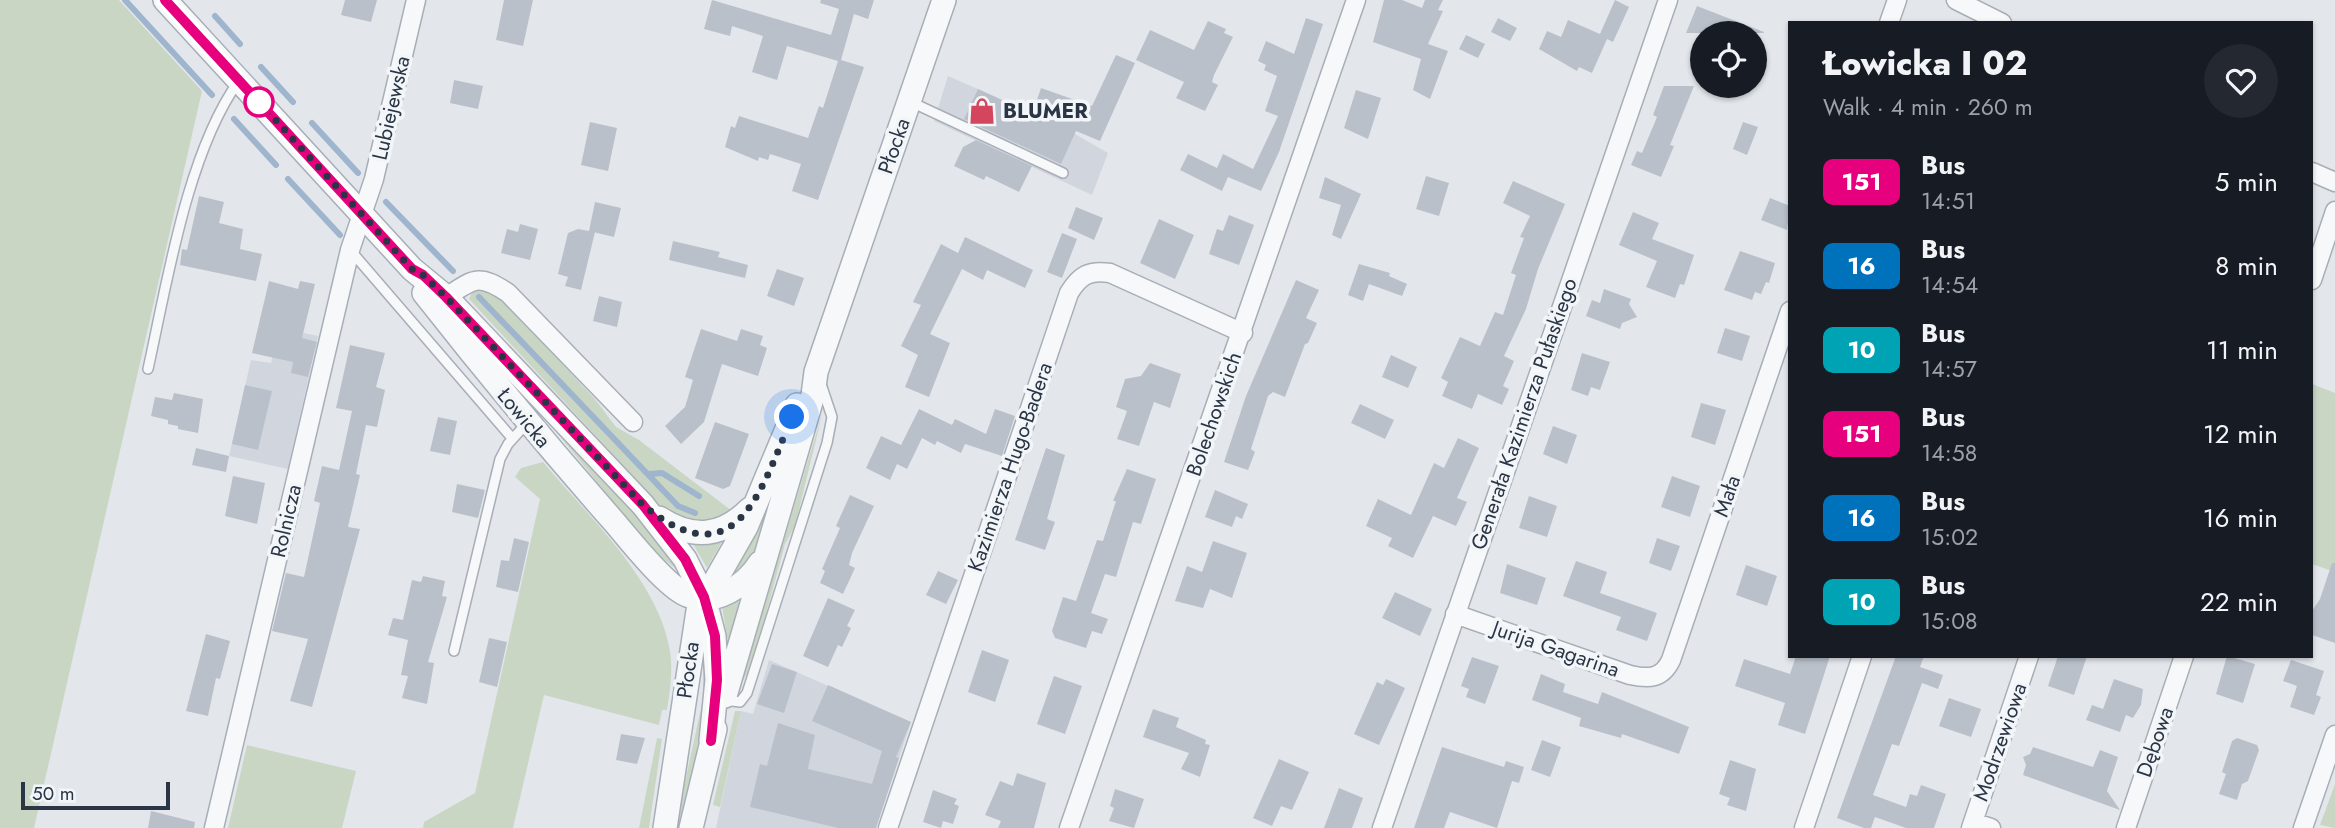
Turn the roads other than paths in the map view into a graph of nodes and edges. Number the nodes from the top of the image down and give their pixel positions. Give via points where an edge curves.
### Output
1 (165, 0) edge
2 (416, 0) edge
3 (944, 0) edge
4 (1356, 0) edge
5 (1668, 0) edge
6 (1897, 0) edge
7 (1956, 0) edge
8 (1890, 21) edge
9 (1998, 21) edge
10 (239, 80) junction
11 (910, 101) junction
12 (2313, 172) edge
13 (1063, 173) dead end
14 (2335, 183) edge
15 (2335, 211) edge
16 (362, 215) junction
17 (350, 250) junction
18 (412, 269) junction
19 (2313, 277) edge
20 (446, 297) junction
21 (1788, 317) edge
22 (1242, 333) junction
23 (148, 369) dead end
24 (816, 372) junction
25 (633, 422) dead end
26 (520, 430) junction
27 (757, 501) junction
28 (643, 505) junction
29 (768, 548) junction
30 (647, 560) junction
31 (704, 597) junction
32 (1455, 614) junction
33 (690, 650) junction
34 (454, 651) dead end
35 (1860, 658) edge
36 (2028, 658) edge
37 (2183, 658) edge
38 (1657, 677) joint
39 (724, 700) junction
40 (2335, 735) edge
41 (711, 741) junction
42 (1972, 825) edge
43 (215, 828) edge
44 (665, 828) edge
45 (691, 828) edge
46 (888, 828) edge
47 (1069, 828) edge
48 (1382, 828) edge
49 (1804, 828) edge
50 (1991, 828) edge
51 (2126, 828) edge
52 (2303, 828) edge

1 - 10 street, Łowicka
2 - 16 street, Lubiejewska
3 - 11 street, Płocka
4 - 22 street, Bolechowskich
5 - 32 street, Generała Kazimierza Pułaskiego
6 - 8 street
7 - 9 street
10 - 16 street, Łowicka
10 - 23 lane via 210,133 183,213
11 - 13 lane
11 - 24 street, Płocka
12 - 14 street
15 - 19 street
16 - 17 street, Rolnicza
16 - 18 street, Łowicka
17 - 26 lane
17 - 43 street, Rolnicza
18 - 20 street, Łowicka
18 - 26 street, Łowicka via 419,287
20 - 25 street via 474,279 508,293
20 - 28 street, Łowicka
21 - 38 street, Mała via 1671,660
22 - 46 street, Kazimierza Hugo-Badera via 1110,273 1096,271 1077,278
22 - 47 street, Bolechowskich
24 - 27 street, Płocka
24 - 29 street, Płocka
24 - 39 lane via 832,417 827,443 747,693 740,702
26 - 30 street, Łowicka
26 - 34 lane via 500,459
27 - 28 street, Łowicka via 730,527 708,534 671,525
27 - 31 street, Płocka
28 - 31 street, Łowicka via 672,539
29 - 31 street via 743,584
29 - 39 street, Płocka
30 - 31 street, Łowicka via 679,590 691,597
30 - 33 street, Łowicka via 688,621
31 - 33 street, Płocka
31 - 41 street, Łowicka via 717,665
32 - 38 street, Jurija Gagarina via 1630,675
32 - 48 street, Generała Kazimierza Pułaskiego
33 - 44 street, Płocka
35 - 49 street
36 - 42 street, Modrzewiowa
37 - 51 street, Dębowa
39 - 41 street, Płocka
40 - 52 street
41 - 45 street, Płocka
42 - 50 street

